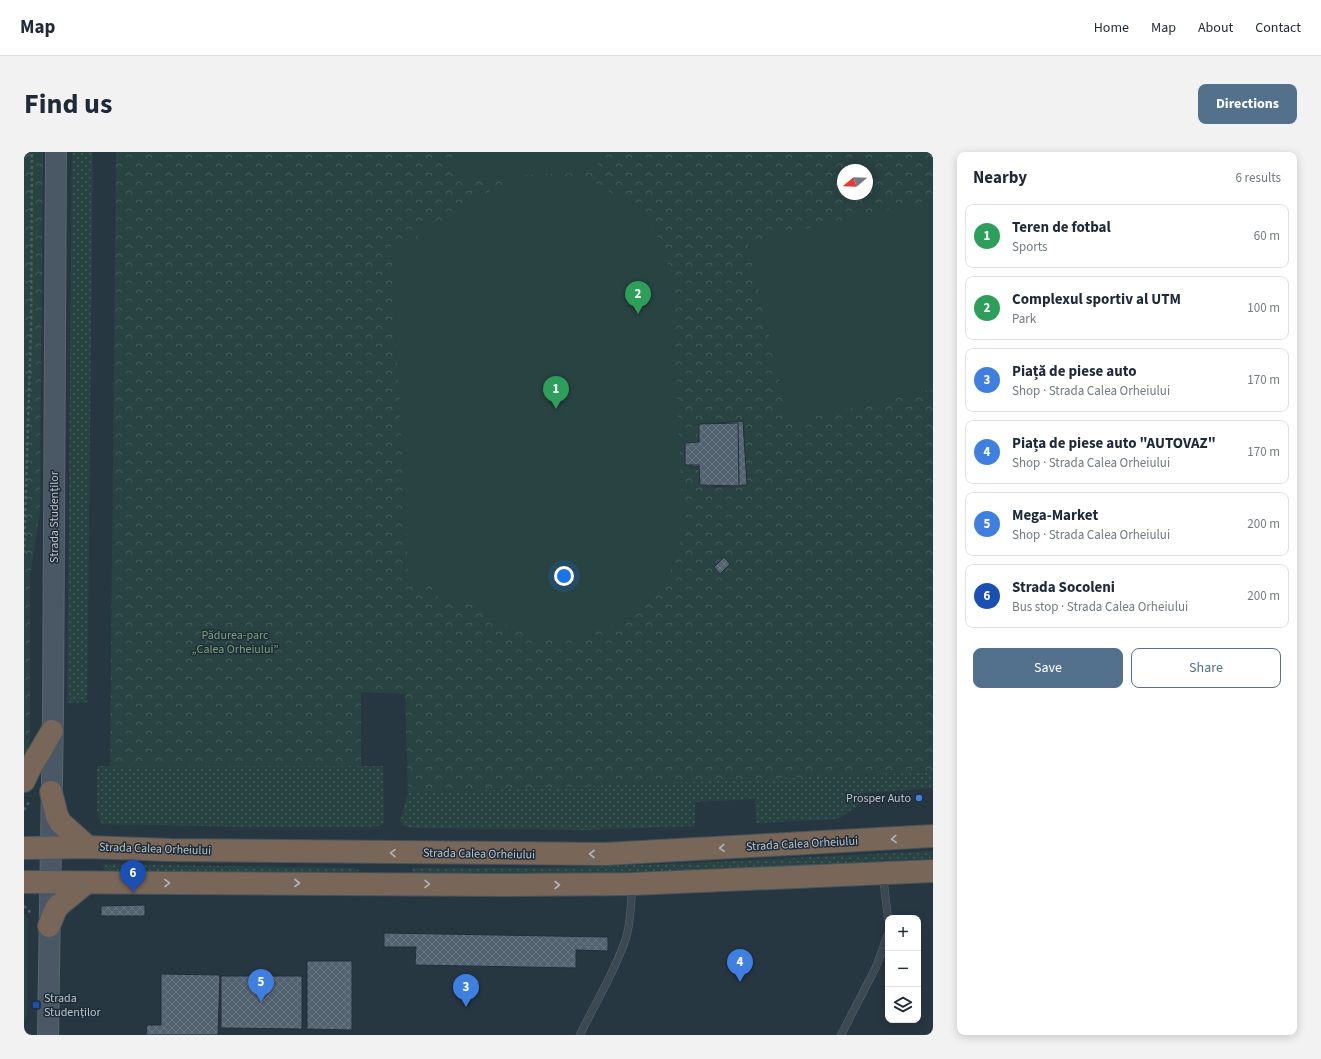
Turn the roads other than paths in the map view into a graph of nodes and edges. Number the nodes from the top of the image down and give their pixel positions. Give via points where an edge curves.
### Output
1 (56, 152) edge
2 (52, 731) junction
3 (24, 781) edge
4 (51, 792) junction
5 (933, 836) edge
6 (88, 847) junction
7 (24, 848) edge
8 (50, 848) junction
9 (933, 871) edge
10 (882, 873) junction
11 (24, 882) edge
12 (50, 882) junction
13 (86, 883) junction
14 (632, 884) junction
15 (888, 915) edge
16 (49, 926) junction
17 (885, 942) edge
18 (48, 1035) edge
19 (580, 1035) edge
20 (841, 1035) edge

1 - 2 main road, Strada Studenților
2 - 3 highway
2 - 4 main road, Strada Studenților
4 - 6 highway via 61,823
4 - 8 main road, Strada Studenților
5 -> 6 highway, Strada Calea Orheiului via 605,854
6 - 8 highway, Strada Calea Orheiului
7 - 8 highway, Strada Calea Orheiului
8 - 12 main road, Strada Studenților
9 - 10 highway
10 - 14 highway
10 - 15 lane
11 - 12 highway
12 - 13 highway
12 - 16 main road, Strada Studenților
13 -> 14 highway
13 - 16 highway via 58,906
14 - 19 lane via 626,937
16 - 18 main road, Strada Studenților
17 - 20 lane via 876,967

